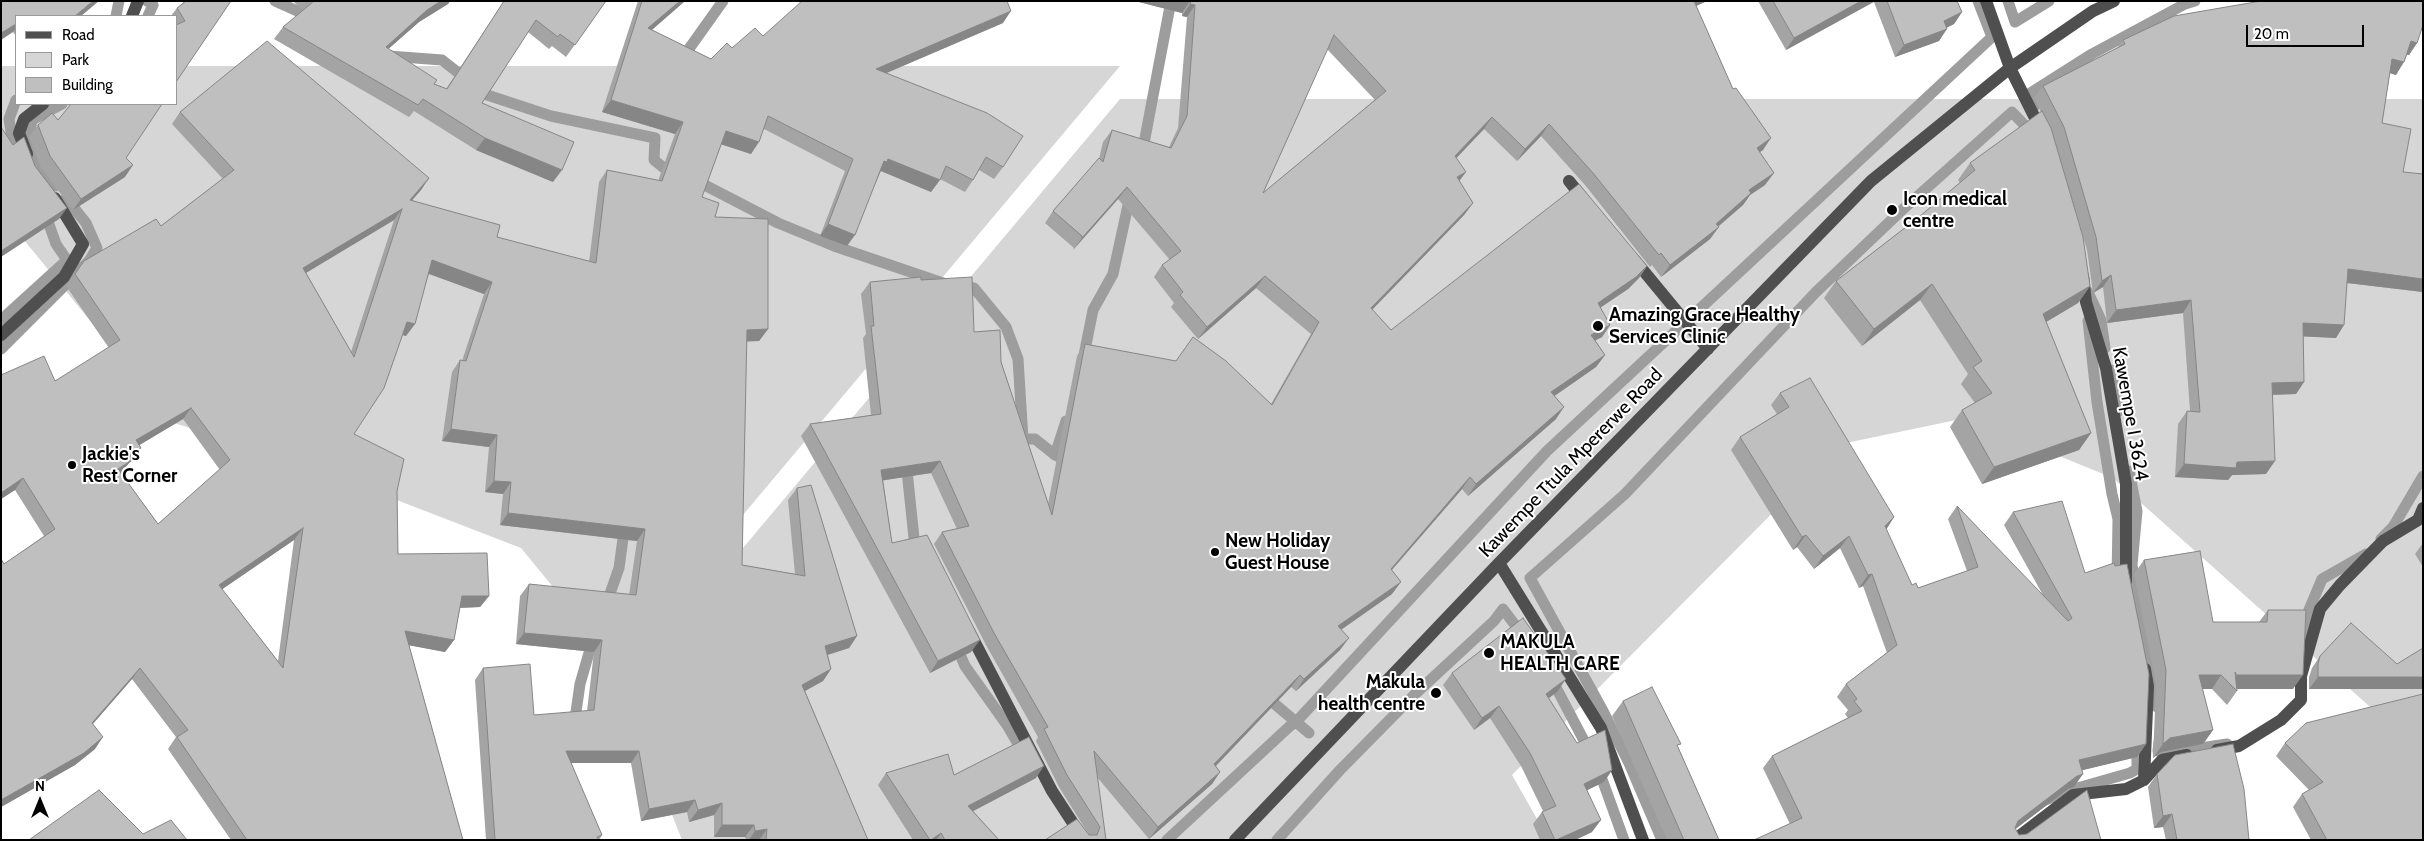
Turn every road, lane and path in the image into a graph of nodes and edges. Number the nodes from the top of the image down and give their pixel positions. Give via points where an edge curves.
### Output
1 (138, 1) edge
2 (1986, 1) edge
3 (2114, 1) edge
4 (132, 15) edge
5 (2010, 68) junction
6 (42, 105) edge
7 (2047, 142) edge
8 (31, 164) edge
9 (1569, 181) dead end
10 (46, 187) edge
11 (1594, 212) edge
12 (1626, 250) edge
13 (2080, 260) edge
14 (1, 335) edge
15 (1708, 349) junction
16 (2423, 508) edge
17 (1499, 563) junction
18 (2128, 592) edge
19 (962, 618) edge
20 (2142, 658) edge
21 (2144, 780) junction
22 (1084, 840) edge
23 (1235, 840) edge
24 (1643, 840) edge
25 (2014, 840) edge

1 - 4 street
2 - 5 street
3 - 5 street, Kawempe Ttula Mpererwe Road via 2093,11
5 - 7 street
5 - 15 street, Kawempe Ttula Mpererwe Road via 1871,181
6 - 8 street via 24,119 19,133
9 - 11 street
10 - 14 street via 83,244 64,277
12 - 15 street
13 - 18 street, Kawempe I 3624 via 2086,302 2106,368 2126,484
15 - 17 street, Kawempe Ttula Mpererwe Road
16 - 21 street via 2418,520 2383,541 2320,609 2302,676 2301,700 2281,720 2239,746 2162,760
17 - 23 street, Kawempe Ttula Mpererwe Road
17 - 24 street via 1601,728
19 - 22 street via 1052,791
20 - 21 street via 2148,686
21 - 25 street via 2126,789 2073,795

